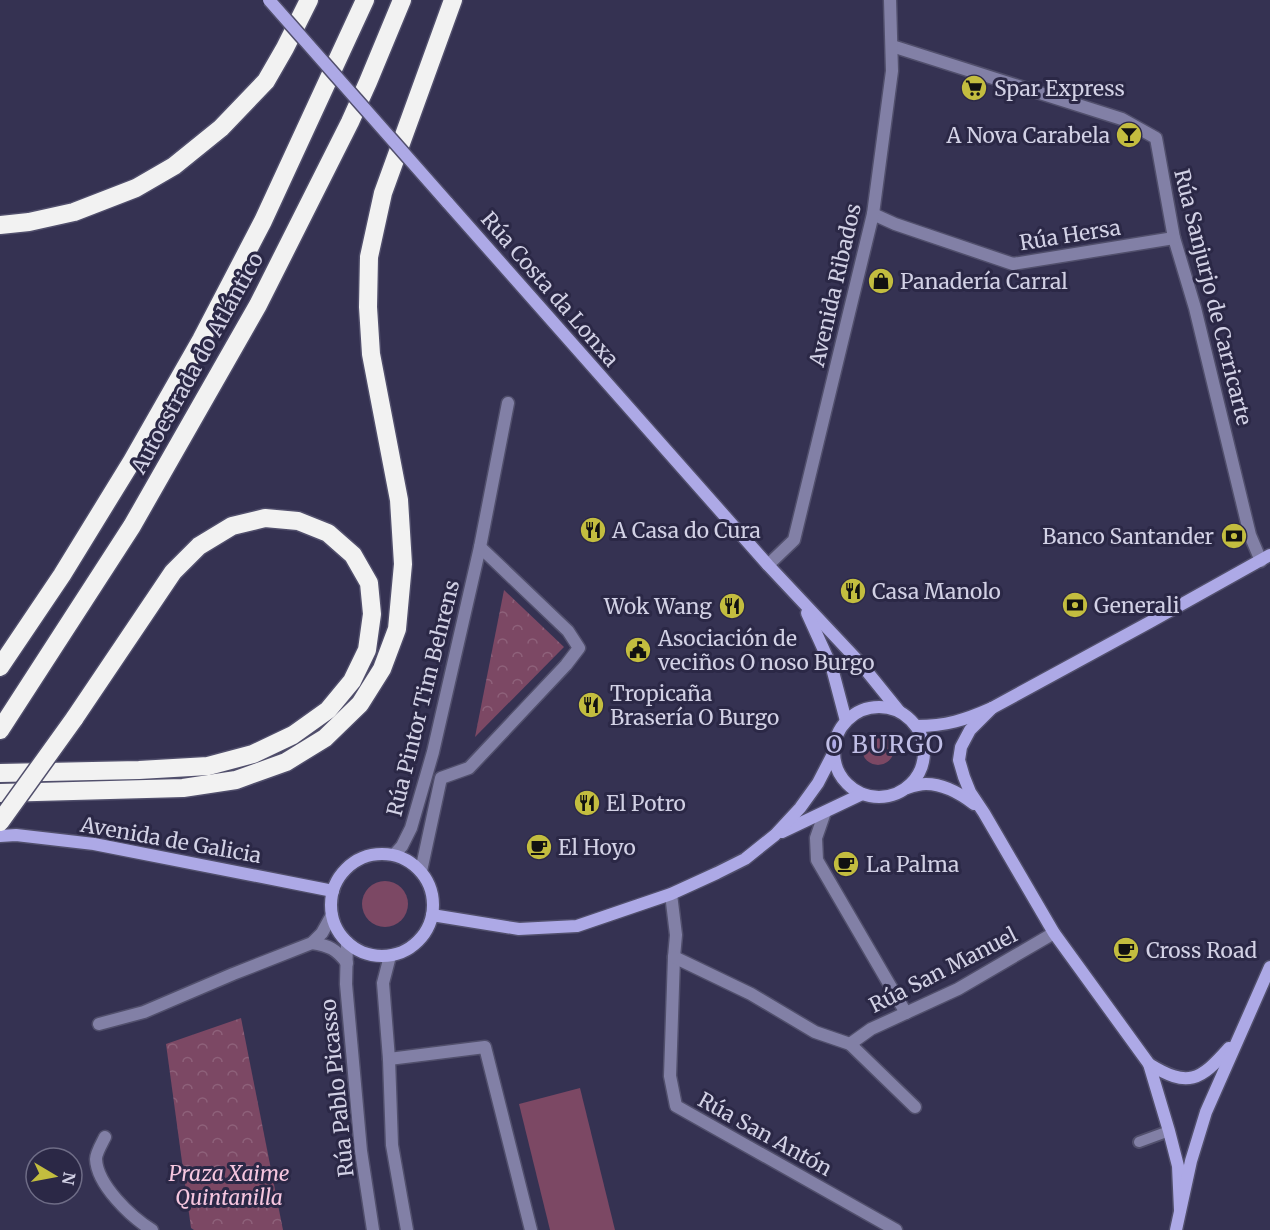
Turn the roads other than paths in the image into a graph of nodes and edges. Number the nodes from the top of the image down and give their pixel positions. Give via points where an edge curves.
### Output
1 (269, 0) edge
2 (309, 0) edge
3 (365, 0) edge
4 (402, 0) edge
5 (453, 0) edge
6 (890, 0) edge
7 (892, 46) junction
8 (873, 214) junction
9 (0, 225) edge
10 (1174, 238) junction
11 (508, 403) dead end
12 (480, 547) junction
13 (1265, 558) edge
14 (768, 565) junction
15 (803, 604) junction
16 (0, 667) edge
17 (992, 708) junction
18 (899, 711) junction
19 (846, 720) junction
20 (5, 723) edge
21 (917, 726) junction
22 (833, 754) junction
23 (0, 772) edge
24 (906, 788) junction
25 (0, 793) edge
26 (862, 794) junction
27 (825, 812) junction
28 (984, 813) junction
29 (0, 822) edge
30 (0, 836) edge
31 (775, 836) junction
32 (394, 855) junction
33 (421, 870) junction
34 (333, 891) junction
35 (671, 894) junction
36 (332, 915) junction
37 (432, 915) junction
38 (1054, 933) junction
39 (347, 942) junction
40 (312, 943) junction
41 (390, 956) junction
42 (674, 957) junction
43 (347, 963) junction
44 (1270, 967) edge
45 (906, 1013) junction
46 (99, 1024) dead end
47 (1236, 1041) junction
48 (850, 1044) junction
49 (389, 1059) junction
50 (1149, 1064) junction
51 (915, 1107) dead end
52 (1169, 1131) junction
53 (105, 1137) dead end
54 (1138, 1142) dead end
55 (1180, 1210) junction
56 (152, 1230) edge
57 (373, 1230) edge
58 (407, 1230) edge
59 (531, 1230) edge
60 (896, 1230) edge
61 (1176, 1230) edge

1 - 14 main road, Rúa Costa da Lonxa, bridge
2 - 9 highway via 266,81 221,128 174,166 135,188 74,212
3 - 16 highway, Autoestrada do Atlántico via 263,221 201,340 62,575
4 - 20 highway, Autoestrada do Atlántico via 350,122 258,305 132,526
5 - 25 highway via 383,193 369,257 370,354 399,500 403,564 397,629 382,669 360,704 325,738 286,762 236,780 183,788
6 - 7 street, Avenida Ribados
7 - 8 street, Avenida Ribados
7 - 10 street, Rúa Sanjurjo de Carricarte via 1122,119 1156,138
8 - 10 street, Rúa Hersa via 1013,264
8 - 14 street, Avenida Ribados via 794,540
10 - 13 street, Rúa Sanjurjo de Carricarte via 1250,535
11 - 12 street, Rúa Pintor Tim Behrens
12 - 32 street, Rúa Pintor Tim Behrens via 433,752 411,828
12 - 33 street, Rúa Pintor Tim Behrens via 568,631 579,648 469,768 441,778
13 - 17 main road
14 - 15 main road, Rúa Costa da Lonxa
15 - 18 main road, Rúa Costa da Lonxa via 861,664
15 - 19 main road, Rúa Costa da Lonxa via 832,668
17 - 21 main road via 936,726
17 - 28 main road via 970,730 959,760 970,792
18 - 19 main road via 871,707
18 - 21 main road
19 - 22 main road
21 - 24 main road via 924,753 922,766
22 - 26 main road via 842,778
22 - 31 main road via 818,783
23 - 29 highway, bridge via 139,770 208,766 253,754 293,735 327,710 352,681 368,650 372,614 369,583 352,555 328,533 298,521 265,518 232,526 199,546 173,572 74,719
24 - 26 main road via 892,795
24 - 28 main road via 940,786 963,796
26 - 27 main road
27 - 31 main road
27 - 45 street via 816,838 816,860
28 - 38 main road
30 - 34 main road, Avenida de Galicia via 94,844
31 - 35 main road via 745,859
32 - 33 main road via 404,857
32 - 34 main road via 373,854 358,859 346,868
33 - 37 main road via 433,896
34 - 36 main road
35 - 37 main road via 577,926 519,929
35 - 42 street, Rúa San Antón via 676,935
36 - 39 main road
36 - 40 street
37 - 41 main road via 419,942
38 - 45 street, Rúa San Manuel via 958,989
38 - 50 main road
39 - 41 main road via 373,956
39 - 43 street, Rúa Pablo Picasso
40 - 43 street via 327,945
40 - 46 street via 144,1012
41 - 49 street via 383,983
42 - 48 street via 751,994 815,1032
42 - 60 street, Rúa San Antón via 670,1076 676,1106
43 - 57 street, Rúa Pablo Picasso via 361,1151
44 - 47 main road
45 - 48 street, Rúa San Manuel
47 - 50 main road via 1213,1067 1199,1076 1175,1077
47 - 55 main road via 1206,1112
48 - 51 street
49 - 58 street via 392,1145
49 - 59 street via 485,1047
50 - 52 main road
52 - 54 lane
52 - 55 main road via 1178,1166
53 - 56 street via 96,1158 100,1175 118,1202
55 - 61 main road

